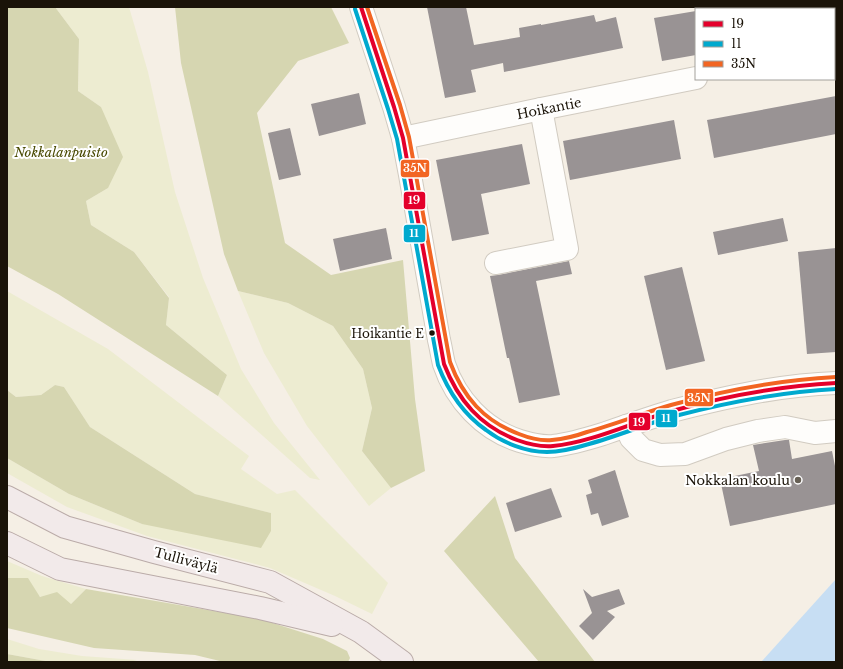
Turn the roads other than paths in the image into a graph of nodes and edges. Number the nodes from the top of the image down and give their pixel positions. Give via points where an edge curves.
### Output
1 (361, 7) edge
2 (695, 78) edge
3 (541, 109) junction
4 (403, 138) junction
5 (496, 264) dead end
6 (836, 383) edge
7 (626, 426) junction
8 (836, 432) edge
9 (7, 497) edge
10 (7, 543) edge
11 (361, 632) junction
12 (402, 662) edge

1 - 4 street
2 - 3 street, Hoikantie
3 - 4 street, Hoikantie
3 - 5 street via 567,249
4 - 7 street via 444,364 461,398 489,426 510,438 531,444 552,446 581,441
6 - 7 street via 767,390 714,400
7 - 8 street via 631,438 643,450 660,455 685,454 726,439 786,427 814,433
9 - 11 main road, Tulliväylä via 65,527 270,582
10 - 11 main road, Tulliväylä via 60,569 260,608
11 - 12 main road, Tulliväylä

